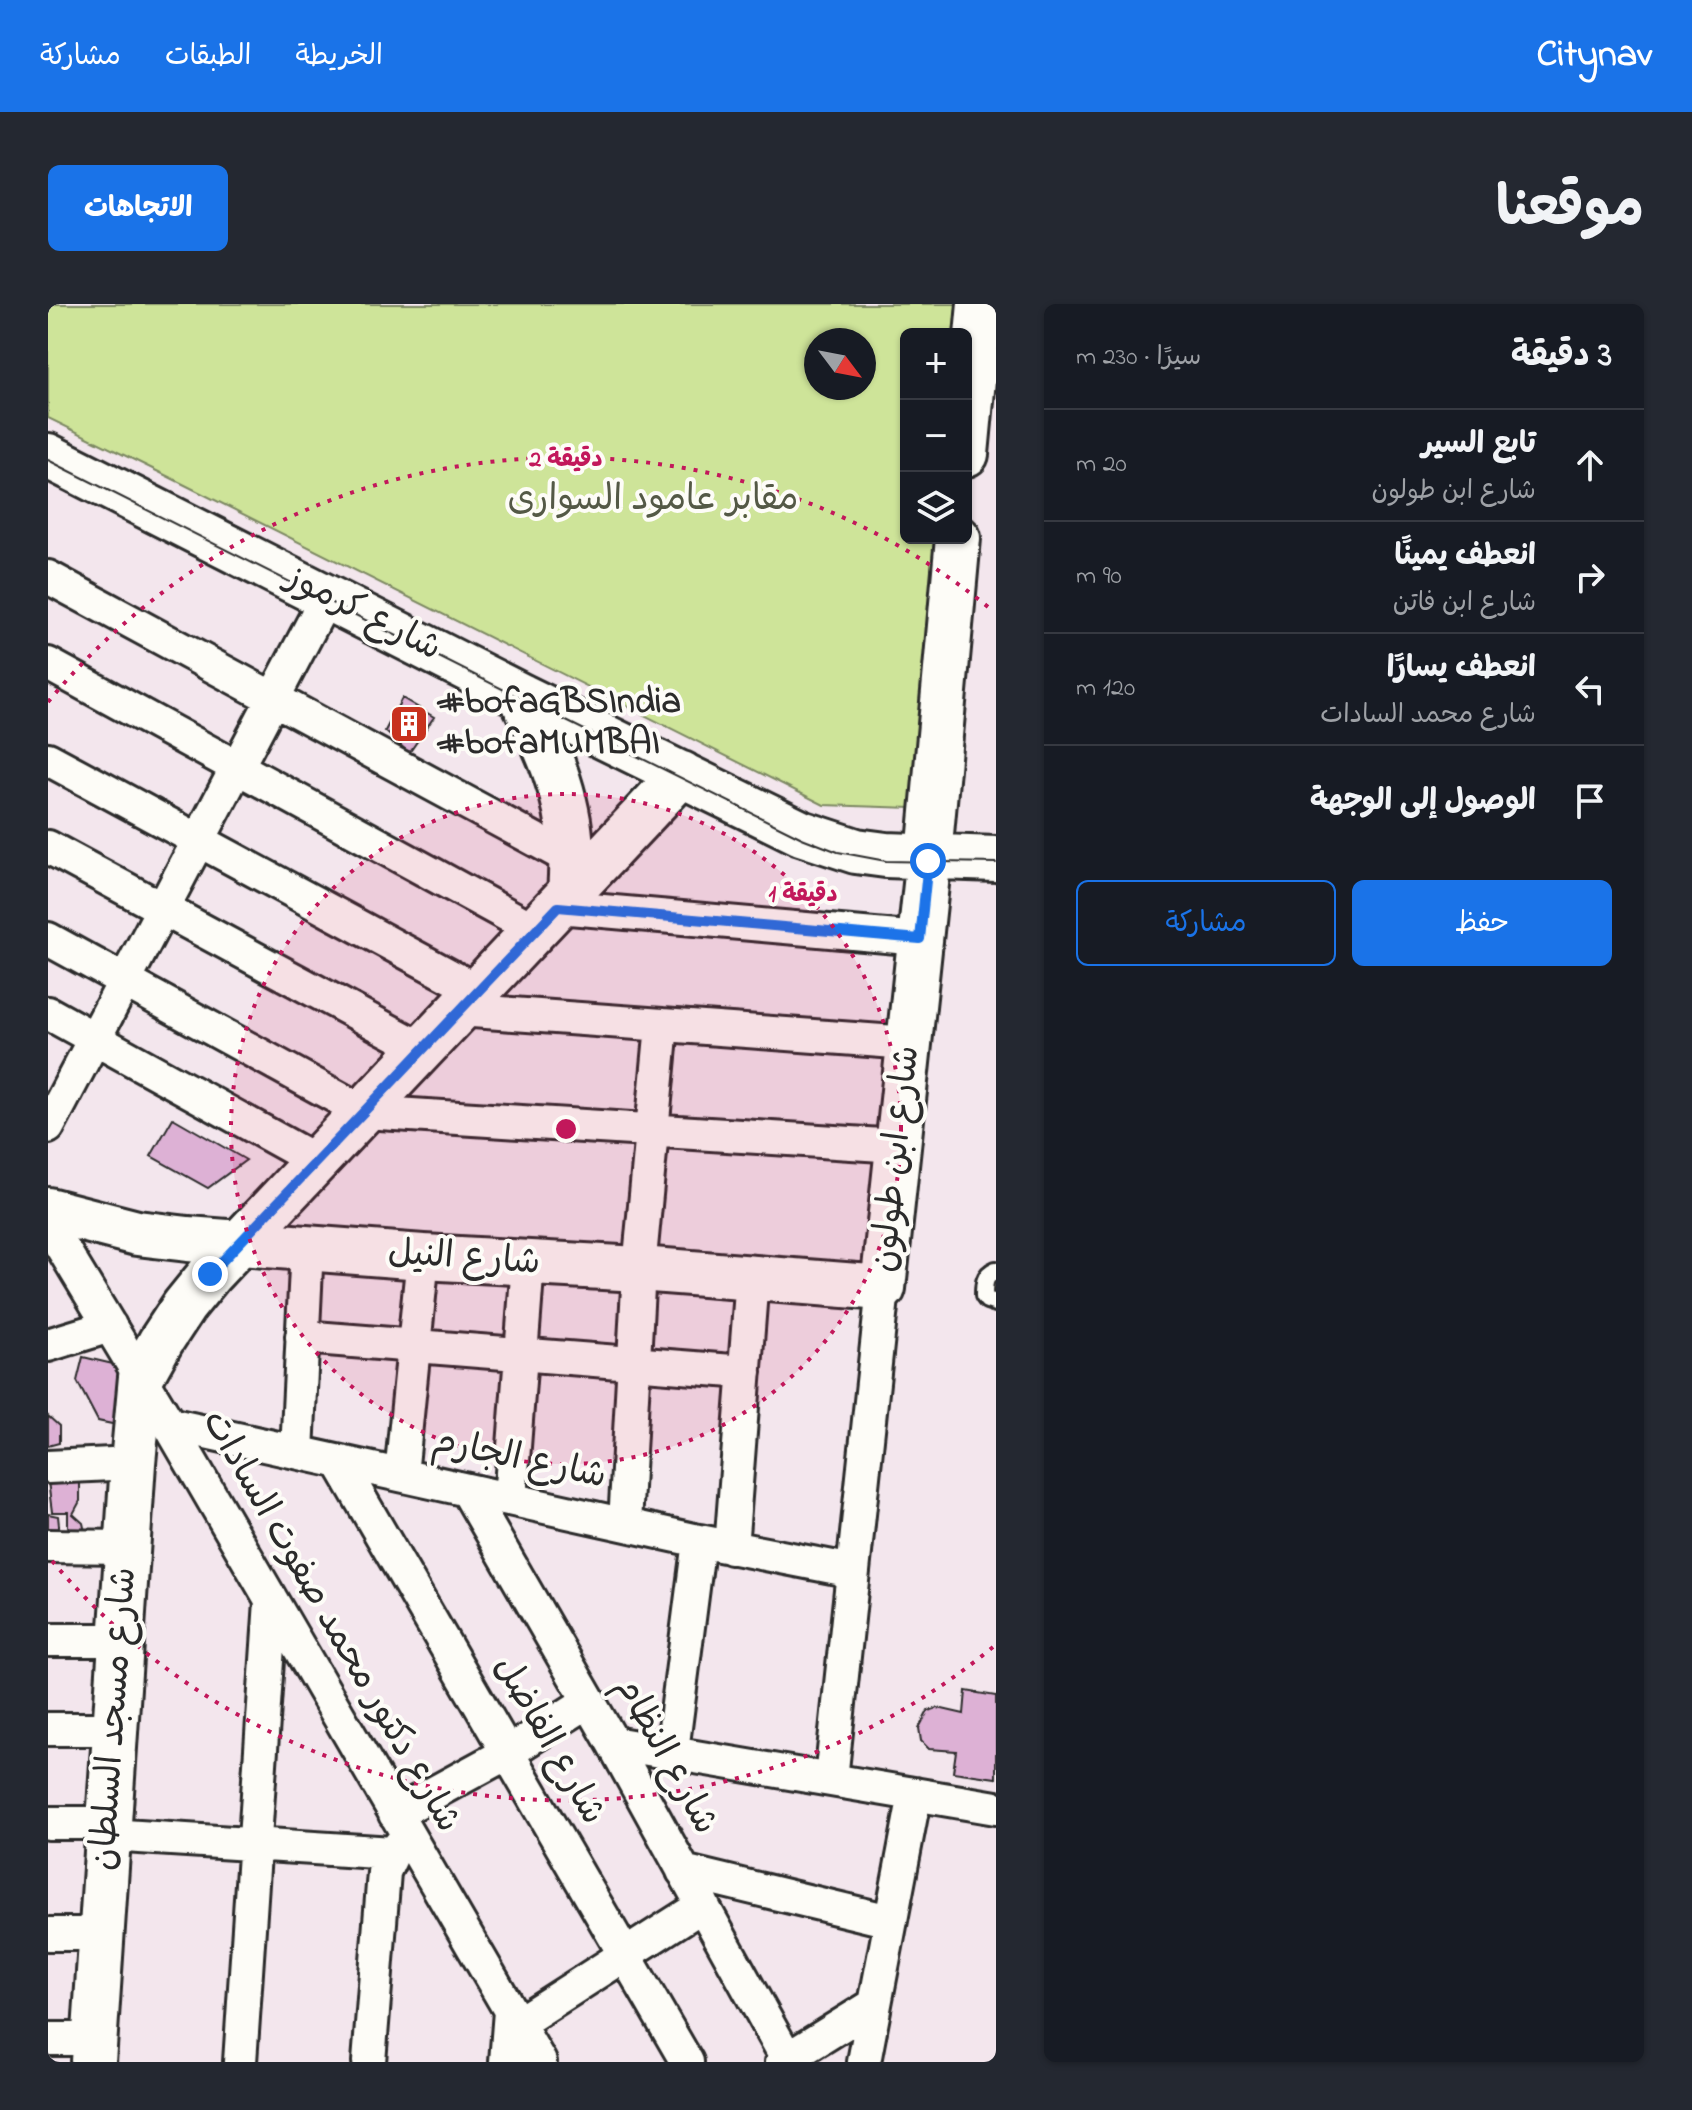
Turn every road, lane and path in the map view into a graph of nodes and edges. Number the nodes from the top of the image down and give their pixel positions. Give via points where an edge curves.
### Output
1 (980, 304) edge
2 (971, 400) edge
3 (48, 456) edge
4 (957, 544) edge
5 (48, 577) edge
6 (327, 596) junction
7 (48, 664) edge
8 (521, 696) junction
9 (273, 698) junction
10 (48, 759) edge
11 (237, 767) junction
12 (682, 774) junction
13 (199, 840) junction
14 (48, 847) edge
15 (929, 856) junction
16 (996, 859) edge
17 (559, 897) junction
18 (163, 909) junction
19 (48, 939) edge
20 (920, 939) junction
21 (125, 981) junction
22 (469, 1001) junction
23 (48, 1013) edge
24 (662, 1025) junction
25 (94, 1039) junction
26 (909, 1043) junction
27 (423, 1049) junction
28 (364, 1112) junction
29 (48, 1127) edge
30 (652, 1130) junction
31 (898, 1146) junction
32 (316, 1161) junction
33 (52, 1234) edge
34 (240, 1243) junction
35 (307, 1247) junction
36 (423, 1257) junction
37 (528, 1263) junction
38 (639, 1269) junction
39 (996, 1270) edge
40 (752, 1278) junction
41 (883, 1288) junction
42 (996, 1303) edge
43 (110, 1326) junction
44 (302, 1337) junction
45 (48, 1345) edge
46 (414, 1346) junction
47 (521, 1355) junction
48 (634, 1365) junction
49 (745, 1372) junction
50 (141, 1377) junction
51 (169, 1424) junction
52 (297, 1452) junction
53 (339, 1462) junction
54 (133, 1463) junction
55 (48, 1467) edge
56 (401, 1475) junction
57 (467, 1490) junction
58 (510, 1499) junction
59 (625, 1524) junction
60 (699, 1541) junction
61 (48, 1546) edge
62 (127, 1547) junction
63 (731, 1548) junction
64 (853, 1571) junction
65 (271, 1601) junction
66 (48, 1640) edge
67 (121, 1640) junction
68 (589, 1701) junction
69 (48, 1729) edge
70 (115, 1729) junction
71 (613, 1743) junction
72 (672, 1751) junction
73 (509, 1752) junction
74 (831, 1779) junction
75 (915, 1794) junction
76 (996, 1808) edge
77 (48, 1823) edge
78 (108, 1829) junction
79 (399, 1834) junction
80 (255, 1844) junction
81 (683, 1871) junction
82 (703, 1905) junction
83 (890, 1921) junction
84 (48, 1934) edge
85 (101, 1934) junction
86 (625, 1954) junction
87 (874, 2005) junction
88 (514, 2017) junction
89 (48, 2039) edge
90 (94, 2051) edge
91 (786, 2061) edge
92 (240, 2062) edge
93 (369, 2062) edge
94 (506, 2062) edge
95 (540, 2062) edge
96 (687, 2062) edge
97 (864, 2062) edge

1 - 2 main road
3 - 6 main road, شارع كرموز
4 - 15 main road, شارع ابن طولون
5 - 9 street
6 - 8 main road, شارع كرموز
6 - 9 street
7 - 11 street
8 - 12 main road, شارع كرموز
8 - 17 main road via 553,761 566,805
9 - 11 street
9 - 17 street
10 - 13 street
11 - 13 street
11 - 17 street
12 - 15 main road, شارع كرموز via 830,844 886,855
12 - 17 main road
13 - 18 street
13 - 22 street
14 - 18 street
15 - 16 main road, شارع كرموز
15 - 20 main road, شارع ابن طولون
17 - 20 street
17 - 22 main road
18 - 21 street
18 - 27 street
19 - 21 street
20 - 26 main road, شارع ابن طولون
21 - 25 street
21 - 28 street
22 - 24 street
22 - 27 main road
23 - 25 street
24 - 26 street
24 - 30 street
25 - 29 street
25 - 32 street
26 - 31 main road, شارع ابن طولون
27 - 28 main road
28 - 30 street
28 - 32 main road
30 - 31 street
30 - 38 street
31 - 41 main road, شارع ابن طولون
32 - 34 main road
33 - 34 main road, شارع النيل via 137,1233
33 - 43 street, شارع دكتور محمد صفوت السادات
34 - 35 main road, شارع النيل
34 - 50 main road via 184,1306
35 - 36 main road, شارع النيل
35 - 44 street
36 - 37 main road, شارع النيل
36 - 46 street
37 - 38 main road, شارع النيل
37 - 47 street
38 - 40 main road, شارع النيل
38 - 48 street
39 - 42 lane via 985,1280 984,1296
40 - 41 main road, شارع النيل
40 - 49 street
41 - 64 street, شارع ابن طولون
43 - 45 street
43 - 50 street, شارع دكتور محمد صفوت السادات
44 - 46 street
44 - 52 street
46 - 47 street
46 - 56 street
47 - 48 street
47 - 58 street
48 - 49 street
48 - 59 street
49 - 63 street
50 - 51 street, شارع دكتور محمد صفوت السادات
50 - 54 main road, شارع مسجد السلطان
51 - 52 street, شارع الجارم
51 - 65 street, شارع دكتور محمد صفوت السادات
52 - 53 street, شارع الجارم
53 - 56 street, شارع الجارم
53 - 73 street, شارع الفاضل
54 - 55 street
54 - 62 main road, شارع مسجد السلطان
56 - 57 street, شارع الجارم
57 - 58 street, شارع الجارم
57 - 68 street, شارع النظام
58 - 59 street, شارع الجارم
59 - 60 street, شارع الجارم
60 - 63 street, شارع الجارم
60 - 72 street
61 - 62 street
62 - 67 main road, شارع مسجد السلطان
63 - 64 street, شارع الجارم
64 - 74 street, شارع ابن طولون
65 - 79 street, شارع دكتور محمد صفوت السادات
65 - 80 street
66 - 67 street
67 - 70 main road, شارع مسجد السلطان
68 - 71 street, شارع النظام
68 - 73 street
69 - 70 street
70 - 78 main road, شارع مسجد السلطان
71 - 72 street
71 - 81 street, شارع النظام
72 - 74 street
73 - 79 street
73 - 86 street, شارع الفاضل
74 - 75 street
75 - 76 street
75 - 83 street
77 - 78 street
78 - 80 street
78 - 85 main road, شارع مسجد السلطان
79 - 80 street
79 - 88 street, شارع دكتور محمد صفوت السادات
79 - 93 street via 382,1883
80 - 92 street
81 - 82 street, شارع النظام
81 - 83 street
82 - 86 street
82 - 91 street, شارع النظام
83 - 87 street
84 - 85 street
85 - 90 main road, شارع مسجد السلطان
86 - 88 street
86 - 96 street, شارع الفاضل
87 - 91 street
87 - 97 street
88 - 94 street
88 - 95 street, شارع دكتور محمد صفوت السادات
89 - 90 street

